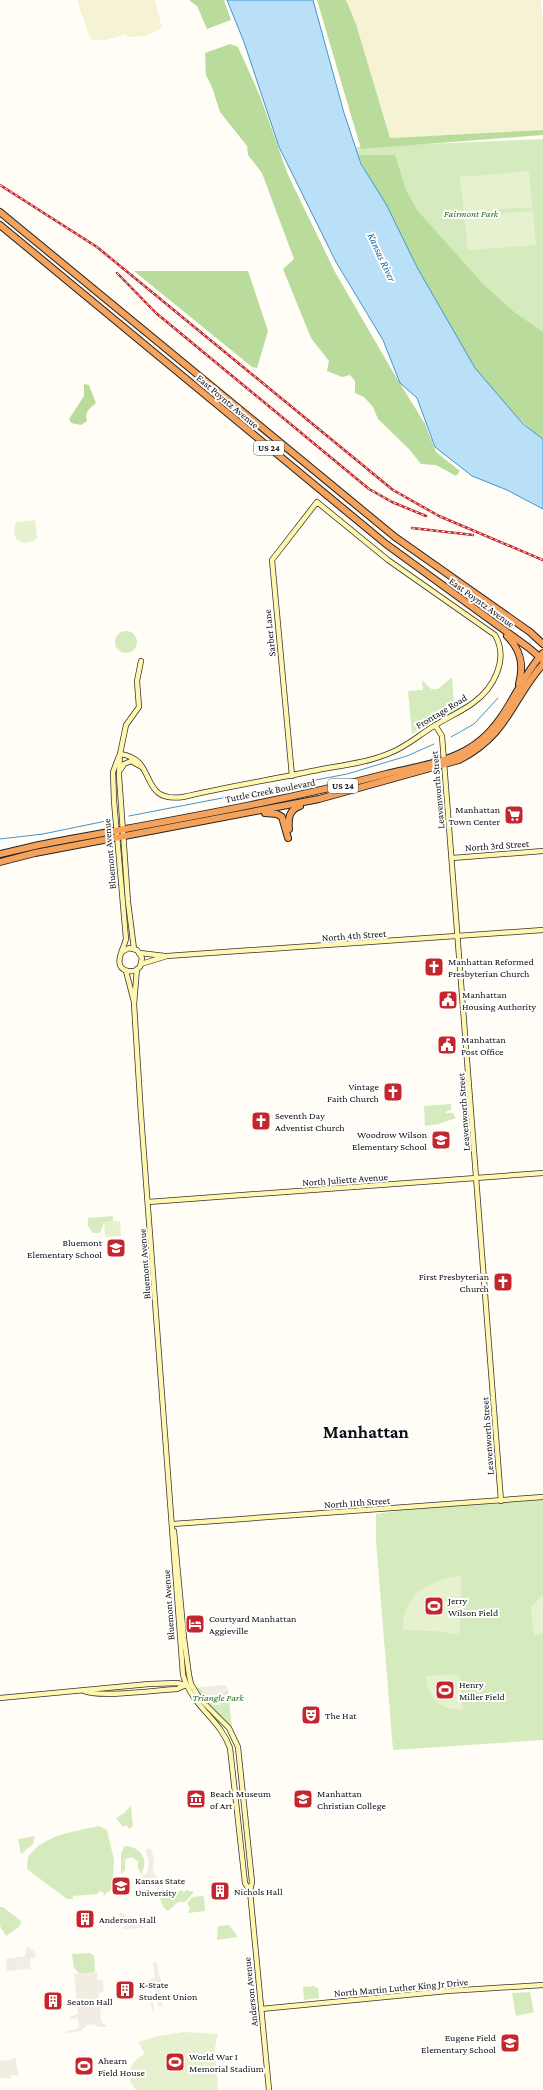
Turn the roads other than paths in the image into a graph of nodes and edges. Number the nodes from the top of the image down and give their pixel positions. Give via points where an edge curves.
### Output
1 (0, 212) edge
2 (0, 226) edge
3 (317, 502) joint
4 (503, 629) junction
5 (540, 638) edge
6 (543, 644) edge
7 (542, 657) edge
8 (141, 660) dead end
9 (543, 664) edge
10 (515, 695) junction
11 (435, 725) junction
12 (120, 754) junction
13 (444, 763) junction
14 (144, 768) junction
15 (119, 776) junction
16 (292, 776) junction
17 (319, 799) junction
18 (222, 818) junction
19 (124, 829) junction
20 (116, 830) junction
21 (124, 836) junction
22 (117, 838) junction
23 (543, 851) edge
24 (0, 854) edge
25 (452, 858) junction
26 (0, 862) edge
27 (543, 930) edge
28 (458, 936) junction
29 (134, 949) junction
30 (122, 952) junction
31 (140, 953) junction
32 (167, 956) junction
33 (141, 964) junction
34 (137, 969) junction
35 (126, 971) junction
36 (134, 1004) junction
37 (543, 1173) edge
38 (476, 1178) junction
39 (148, 1202) junction
40 (543, 1497) edge
41 (501, 1501) junction
42 (173, 1524) junction
43 (192, 1684) junction
44 (186, 1685) junction
45 (0, 1698) edge
46 (250, 1891) junction
47 (543, 1985) edge
48 (261, 2009) junction
49 (269, 2090) edge

1 - 5 highway, East Poyntz Avenue / US 24 via 394,537
2 - 4 highway, East Poyntz Avenue / US 24 via 380,540
3 - 11 street, Frontage Road via 388,560 495,635 499,642 498,671 487,689 474,702
3 - 16 street, Sarber Lane via 272,560
4 - 7 highway, East Poyntz Avenue / US 24
4 - 10 highway, US 24 via 521,659 521,677
5 - 6 highway, East Poyntz Avenue / US 24
7 - 10 highway, Tuttle Creek Boulevard
8 - 12 street, Bluemont Avenue via 138,682 139,707 126,725
9 - 13 highway, Tuttle Creek Boulevard / US 24 via 509,716 489,740 475,752
10 - 13 highway, Tuttle Creek Boulevard / US 24 via 481,740
11 - 13 street, Leavenworth Street via 442,736
11 - 16 street, Frontage Road via 391,753
12 - 14 street via 136,759
12 - 15 street, Bluemont Avenue
12 - 20 street, Bluemont Avenue via 115,762 113,780
13 - 17 highway, Tuttle Creek Boulevard / US 24
13 - 19 highway, Tuttle Creek Boulevard / US 24
13 - 25 street, Leavenworth Street
14 - 15 street via 127,762
14 - 16 street, Frontage Road via 154,790 167,797 176,798
15 - 19 street, Bluemont Avenue
17 - 18 highway, Tuttle Creek Boulevard / US 24
17 - 18 highway via 292,811 289,816 288,838 282,817 271,812
18 - 21 highway, Tuttle Creek Boulevard / US 24
19 - 20 highway, Tuttle Creek Boulevard / US 24
19 - 21 street, Bluemont Avenue
20 - 22 street, Bluemont Avenue
20 - 24 highway, Tuttle Creek Boulevard / US 24
21 - 22 highway, Tuttle Creek Boulevard / US 24
21 - 29 street, Bluemont Avenue
22 - 26 highway, Tuttle Creek Boulevard / US 24
22 - 30 street, Bluemont Avenue via 126,939
23 - 25 street, North 3rd Street
25 - 28 street, Leavenworth Street
27 - 28 street, North 4th Street
28 - 32 street, North 4th Street
28 - 38 street, Leavenworth Street
29 - 30 street
29 - 31 street
30 - 35 street via 119,957 120,964
31 - 32 street, North 4th Street
31 - 33 street
32 - 33 street, North 4th Street
33 - 34 street
34 - 35 street
34 - 36 street, Bluemont Avenue
35 - 36 street, Bluemont Avenue
36 - 39 street, Bluemont Avenue
37 - 38 street, North Juliette Avenue
38 - 39 street, North Juliette Avenue
38 - 41 street, Leavenworth Street
39 - 42 street, Bluemont Avenue
40 - 41 street, North 11th Street
41 - 42 street, North 11th Street
42 - 43 street, Bluemont Avenue via 177,1543 184,1638
42 - 44 street, Bluemont Avenue via 172,1543 179,1635
43 - 44 street
43 - 46 street, Anderson Avenue via 200,1699 228,1728 238,1747 252,1882
44 - 45 street via 177,1682
44 - 46 street, Anderson Avenue via 193,1698 225,1735 230,1748 245,1883
46 - 48 street, Anderson Avenue
47 - 48 street, North Martin Luther King Jr Drive via 446,1991
48 - 49 street, Anderson Avenue

